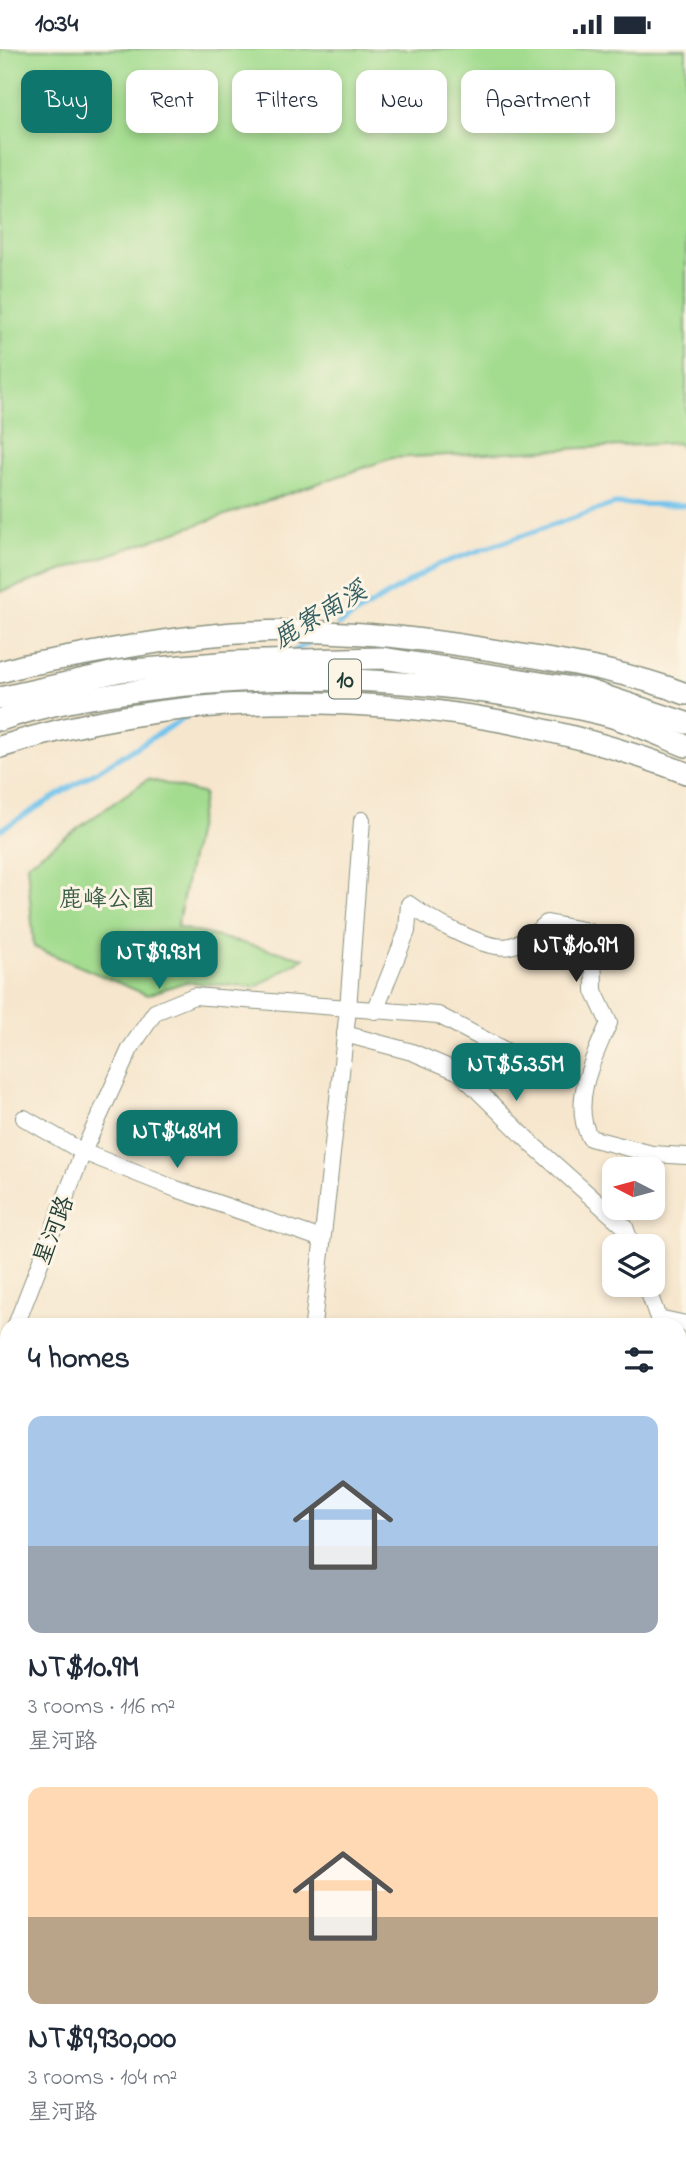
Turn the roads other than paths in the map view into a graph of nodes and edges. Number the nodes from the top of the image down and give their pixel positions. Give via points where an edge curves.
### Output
1 (0, 672) edge
2 (686, 694) edge
3 (0, 698) edge
4 (0, 720) edge
5 (686, 723) edge
6 (686, 746) edge
7 (0, 747) edge
8 (686, 773) edge
9 (362, 820) dead end
10 (348, 1009) junction
11 (375, 1011) junction
12 (345, 1034) junction
13 (506, 1051) dead end
14 (24, 1118) dead end
15 (83, 1152) junction
16 (686, 1156) edge
17 (628, 1234) edge
18 (322, 1239) junction
19 (650, 1297) edge
20 (19, 1318) edge
21 (314, 1318) edge
22 (658, 1318) edge

1 - 2 main road via 203,636 291,630 426,639 558,661 654,682
3 - 5 main road, 10 via 120,671 382,658 586,690
4 - 6 main road, 10 via 92,697 219,681 385,680 488,691 605,715
7 - 8 main road via 172,711 358,704 484,716 551,729 614,745
9 - 10 street
10 - 11 street, 星河路
10 - 12 street
10 - 15 street, 星河路 via 194,996 155,1012 130,1049
11 - 13 street, 星河路 via 438,1015
11 - 16 street via 407,931 409,904 486,944 508,947 547,923 587,930 593,935 594,991 609,1023 588,1069 583,1125 590,1138 652,1154
12 - 17 street via 412,1052 459,1072
12 - 18 street
14 - 15 street
15 - 18 street
15 - 20 street, 星河路
18 - 21 street
19 - 22 street

